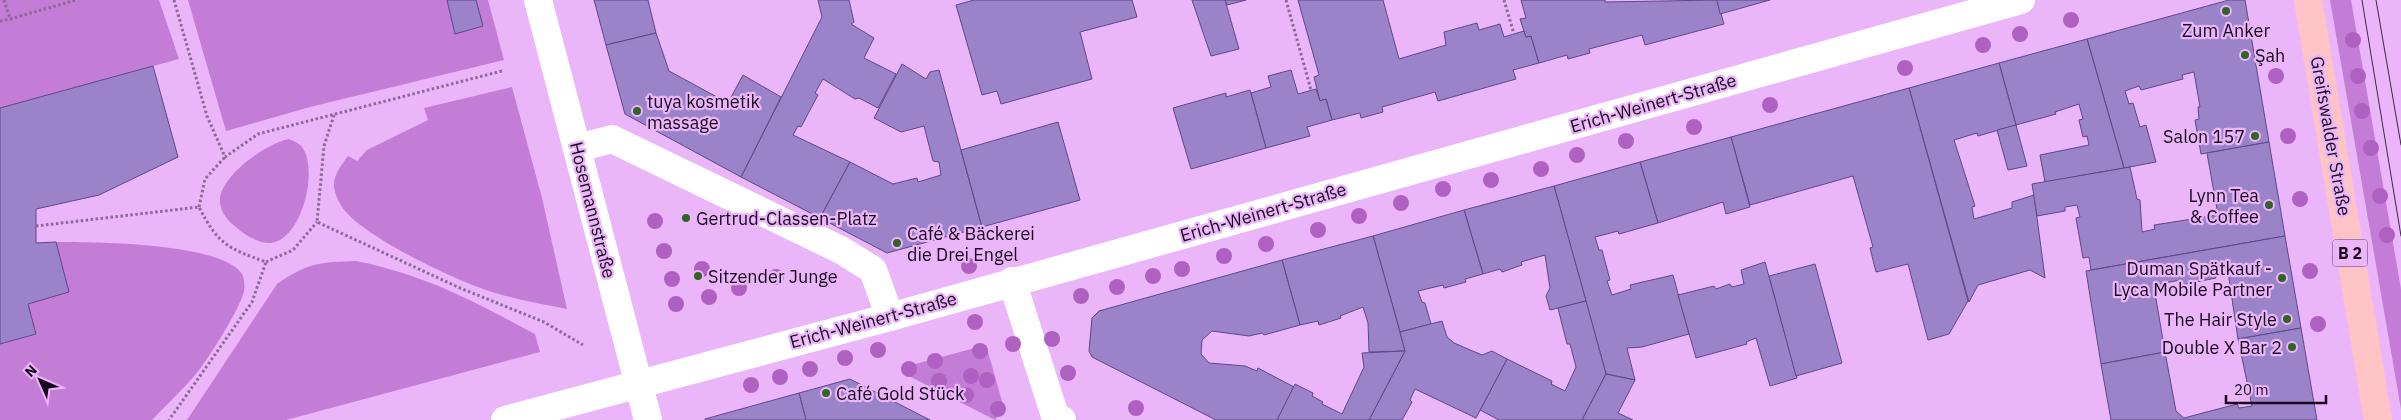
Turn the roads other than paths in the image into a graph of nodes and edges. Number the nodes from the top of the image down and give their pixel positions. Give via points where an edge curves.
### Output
1 (538, 0) edge
2 (2021, 0) edge
3 (2308, 0) edge
4 (578, 148) junction
5 (1012, 281) junction
6 (890, 317) junction
7 (639, 384) junction
8 (505, 420) edge
9 (648, 420) edge
10 (1062, 420) edge
11 (2378, 420) edge

1 - 4 street, Hosemannstraße
2 - 5 street, Erich-Weinert-Straße
3 - 11 main road, Greifswalder Straße / B 2
4 - 6 street via 612,139 841,250 873,270
4 - 7 street, Hosemannstraße
5 - 6 street, Erich-Weinert-Straße
5 - 10 street via 1055,416
6 - 7 street, Erich-Weinert-Straße
7 - 8 street, Erich-Weinert-Straße
7 - 9 street, Hosemannstraße

